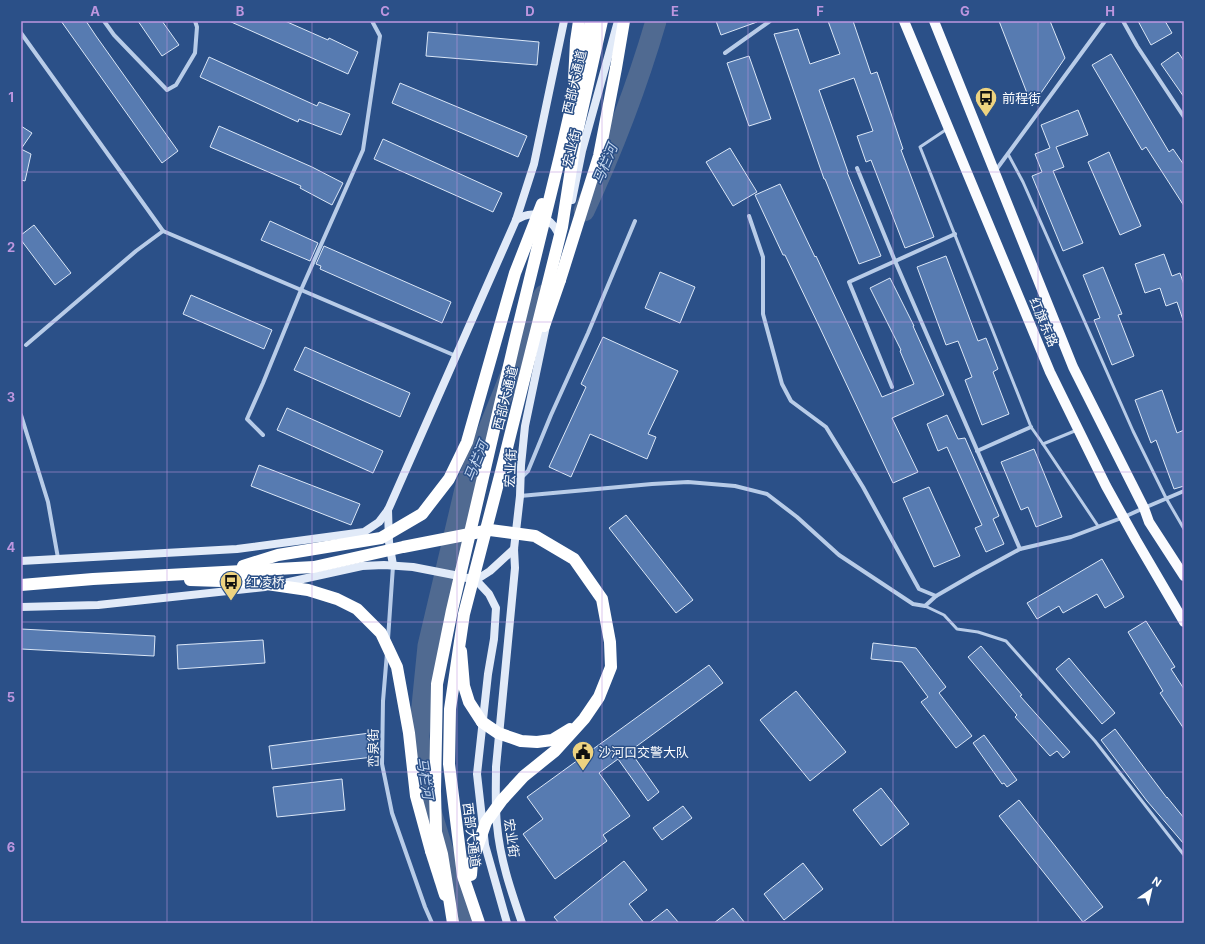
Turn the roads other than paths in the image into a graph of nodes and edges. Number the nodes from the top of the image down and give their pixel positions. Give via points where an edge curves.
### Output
1 (104, 21) edge
2 (195, 21) edge
3 (372, 21) edge
4 (564, 21) edge
5 (579, 21) edge
6 (591, 21) edge
7 (602, 21) edge
8 (618, 21) edge
9 (624, 21) edge
10 (770, 21) edge
11 (904, 21) edge
12 (934, 21) edge
13 (1105, 21) edge
14 (1123, 21) edge
15 (21, 33) edge
16 (725, 53) dead end
17 (573, 101) junction
18 (1184, 117) edge
19 (949, 128) junction
20 (1008, 154) junction
21 (560, 156) junction
22 (857, 168) dead end
23 (994, 172) junction
24 (748, 216) dead end
25 (516, 220) junction
26 (635, 222) dead end
27 (163, 231) junction
28 (955, 234) junction
29 (562, 246) junction
30 (895, 261) junction
31 (301, 290) junction
32 (26, 345) dead end
33 (456, 356) junction
34 (524, 379) junction
35 (892, 386) dead end
36 (21, 415) edge
37 (1031, 427) junction
38 (1078, 430) junction
39 (263, 435) dead end
40 (1043, 444) junction
41 (976, 451) junction
42 (521, 478) junction
43 (1184, 491) edge
44 (520, 496) junction
45 (1166, 498) junction
46 (1144, 508) junction
47 (388, 510) junction
48 (1124, 517) junction
49 (1098, 526) junction
50 (1184, 529) edge
51 (1020, 549) junction
52 (514, 550) junction
53 (58, 558) junction
54 (21, 561) edge
55 (393, 565) junction
56 (225, 571) junction
57 (1184, 576) edge
58 (92, 578) junction
59 (476, 580) junction
60 (21, 585) edge
61 (936, 596) junction
62 (925, 606) junction
63 (21, 608) edge
64 (1184, 622) edge
65 (462, 628) junction
66 (584, 719) junction
67 (1184, 855) edge
68 (475, 910) junction
69 (432, 923) edge
70 (453, 923) edge
71 (479, 923) edge
72 (507, 923) edge
73 (522, 923) edge

1 - 2 street via 114,35 167,90 176,85 195,53
3 - 31 street via 380,36 363,150
4 - 25 main road via 534,164
5 - 17 highway, bridge
6 - 17 highway, 西部大通道, bridge
7 - 34 highway, 西部大通道, bridge via 576,137 562,227
8 - 29 main road, 宏业街 via 582,151
9 - 34 highway, bridge via 598,156 557,292
10 - 16 street
11 - 19 main road, 红旗东路
12 - 23 main road, 红旗东路
13 - 20 street
14 - 18 street
15 - 27 street
17 - 21 highway, 西部大通道, bridge
19 - 28 lane via 920,146
19 - 38 main road, 红旗东路 via 1050,372
20 - 23 street
20 - 45 lane via 1023,182 1133,431
21 - 56 highway, bridge via 515,273 467,442 450,479 422,514 381,538 278,555
21 - 70 highway, 西部大通道, bridge via 452,610 437,684 436,832
22 - 30 street
23 - 46 main road, 红旗东路 via 1073,366
24 - 61 street via 763,257 763,314 782,384 791,401 826,427 864,487 919,589
25 - 29 main road via 533,214 542,216 557,229
25 - 33 main road
26 - 42 street via 528,471
27 - 31 street
27 - 32 street
28 - 30 street
28 - 37 lane
29 - 42 main road, 宏业街, bridge via 525,426
30 - 35 street via 848,282
30 - 41 street
31 - 33 street
31 - 39 street via 247,419
33 - 47 main road
34 - 65 highway, 西部大通道, bridge
36 - 53 street via 48,502
37 - 40 lane
37 - 41 street
38 - 40 lane
38 - 48 main road, 红旗东路
40 - 49 lane
41 - 51 street
42 - 44 main road, 宏业街
43 - 45 street
44 - 52 main road, 宏业街
44 - 62 street via 688,482 735,486 767,494 839,555 913,604
45 - 46 street
45 - 50 lane
46 - 48 street
46 - 57 main road, 红旗东路 via 1149,522
47 - 53 main road via 379,522 364,532 237,549
47 - 55 main road
48 - 49 street
48 - 64 main road, 红旗东路
49 - 51 street via 1071,537
51 - 61 street
52 - 59 main road via 490,572
52 - 73 main road, 宏业街 via 515,568 496,767 496,796 502,858
53 - 54 main road
55 - 59 main road
55 - 63 main road via 362,566 264,587 98,604
55 - 69 street, 峦泉街 via 382,764 392,813
56 - 58 highway, bridge
56 - 66 highway, bridge via 314,567 490,530 535,536 574,559 602,599 610,642 611,667 599,697
58 - 60 highway, bridge
58 - 70 highway, bridge via 252,582 308,590 338,599 357,609 381,633 397,667 409,733 416,796
59 - 72 main road, 宏业街 via 489,594 496,608 478,774 485,845
61 - 62 street
62 - 67 lane via 944,616 957,629 978,632 1006,641 1095,741
65 - 66 highway, bridge via 464,686 469,702 482,722 520,741 536,742 552,740
65 - 68 highway, 西部大通道, bridge via 450,710 449,764 463,876
66 - 68 highway, bridge via 555,751 524,776 486,822 472,862
68 - 71 highway, 西部大通道, bridge

